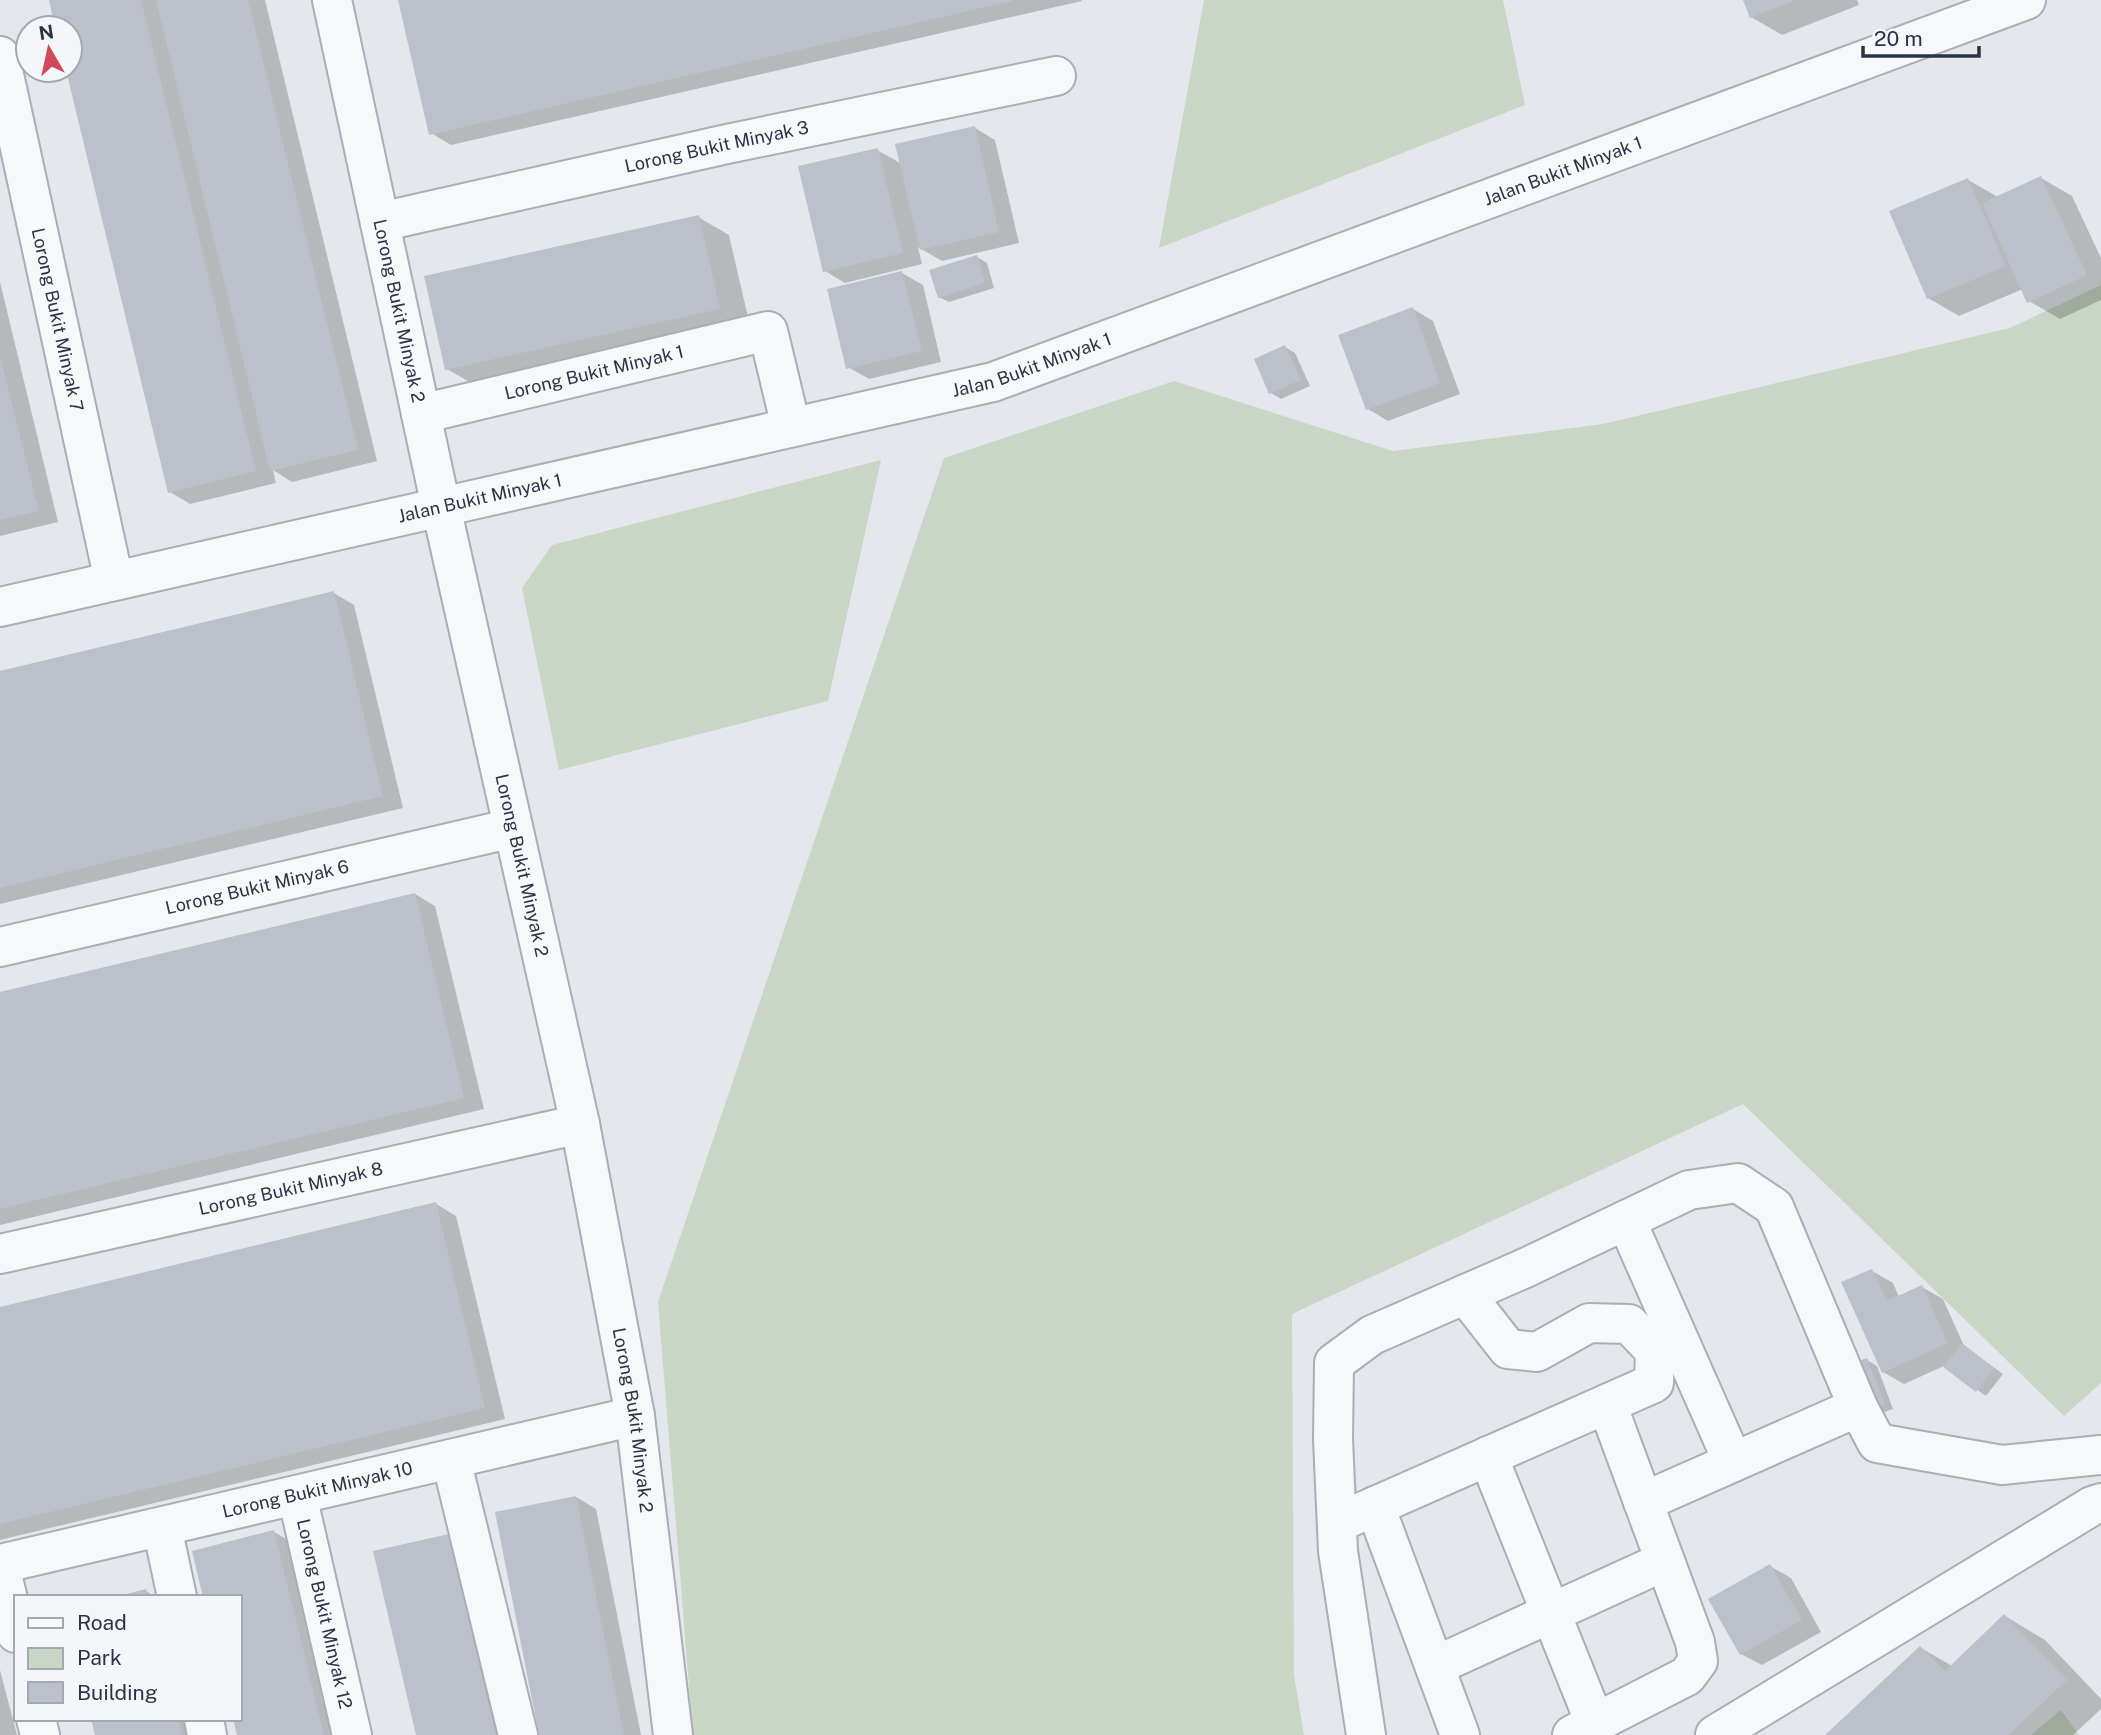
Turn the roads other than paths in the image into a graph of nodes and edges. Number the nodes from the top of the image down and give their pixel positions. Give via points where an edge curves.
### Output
1 (331, 0) edge
2 (2026, 0) edge
3 (0, 56) edge
4 (1056, 76) dead end
5 (380, 222) junction
6 (421, 414) junction
7 (791, 427) junction
8 (441, 507) junction
9 (114, 581) junction
10 (0, 607) edge
11 (513, 828) junction
12 (0, 947) edge
13 (580, 1124) junction
14 (1626, 1220) junction
15 (0, 1254) edge
16 (1465, 1294) junction
17 (1607, 1404) junction
18 (1858, 1407) junction
19 (635, 1416) junction
20 (1488, 1455) junction
21 (2101, 1455) edge
22 (451, 1459) junction
23 (1733, 1462) junction
24 (297, 1495) junction
25 (1643, 1502) junction
26 (2101, 1503) edge
27 (1375, 1506) junction
28 (1337, 1523) junction
29 (162, 1527) junction
30 (1665, 1561) junction
31 (0, 1565) edge
32 (177, 1595) edge
33 (1551, 1613) junction
34 (14, 1624) edge
35 (1434, 1666) junction
36 (1583, 1729) edge
37 (352, 1735) edge
38 (518, 1735) edge
39 (673, 1735) edge
40 (1366, 1735) edge
41 (1460, 1735) edge
42 (1715, 1735) edge

1 - 5 street, Lorong Bukit Minyak 2
2 - 7 street, Jalan Bukit Minyak 1 via 993,382
3 - 9 street, Lorong Bukit Minyak 7
4 - 5 street, Lorong Bukit Minyak 3
5 - 6 street, Lorong Bukit Minyak 2
6 - 7 street, Lorong Bukit Minyak 1 via 768,331
6 - 8 street, Lorong Bukit Minyak 2
7 - 8 street, Jalan Bukit Minyak 1
8 - 9 street, Jalan Bukit Minyak 1
8 - 11 street, Lorong Bukit Minyak 2
9 - 10 street, Jalan Bukit Minyak 1
11 - 12 street, Lorong Bukit Minyak 6
11 - 13 street, Lorong Bukit Minyak 2
13 - 15 street, Lorong Bukit Minyak 8
13 - 19 street, Lorong Bukit Minyak 2
14 - 16 street
14 - 18 street via 1689,1190 1738,1183 1774,1207
14 - 23 street
16 - 17 street via 1508,1349 1537,1352 1589,1323 1629,1324 1655,1351 1654,1382
16 - 28 street via 1372,1335 1334,1363
17 - 20 street
17 - 25 street
18 - 21 street via 1877,1443 2002,1465
18 - 23 street
19 - 22 street, Lorong Bukit Minyak 10
19 - 39 street, Lorong Bukit Minyak 2
20 - 27 street
20 - 33 street
22 - 24 street, Lorong Bukit Minyak 10
22 - 38 street
23 - 25 street
24 - 29 street, Lorong Bukit Minyak 10
24 - 37 street, Lorong Bukit Minyak 12
25 - 30 street
26 - 42 street
27 - 28 street
27 - 35 street
28 - 40 street
29 - 31 street, Lorong Bukit Minyak 10
29 - 32 street
30 - 33 street
30 - 36 street via 1698,1661 1688,1676
31 - 34 street
33 - 35 street
33 - 36 street
35 - 41 street

